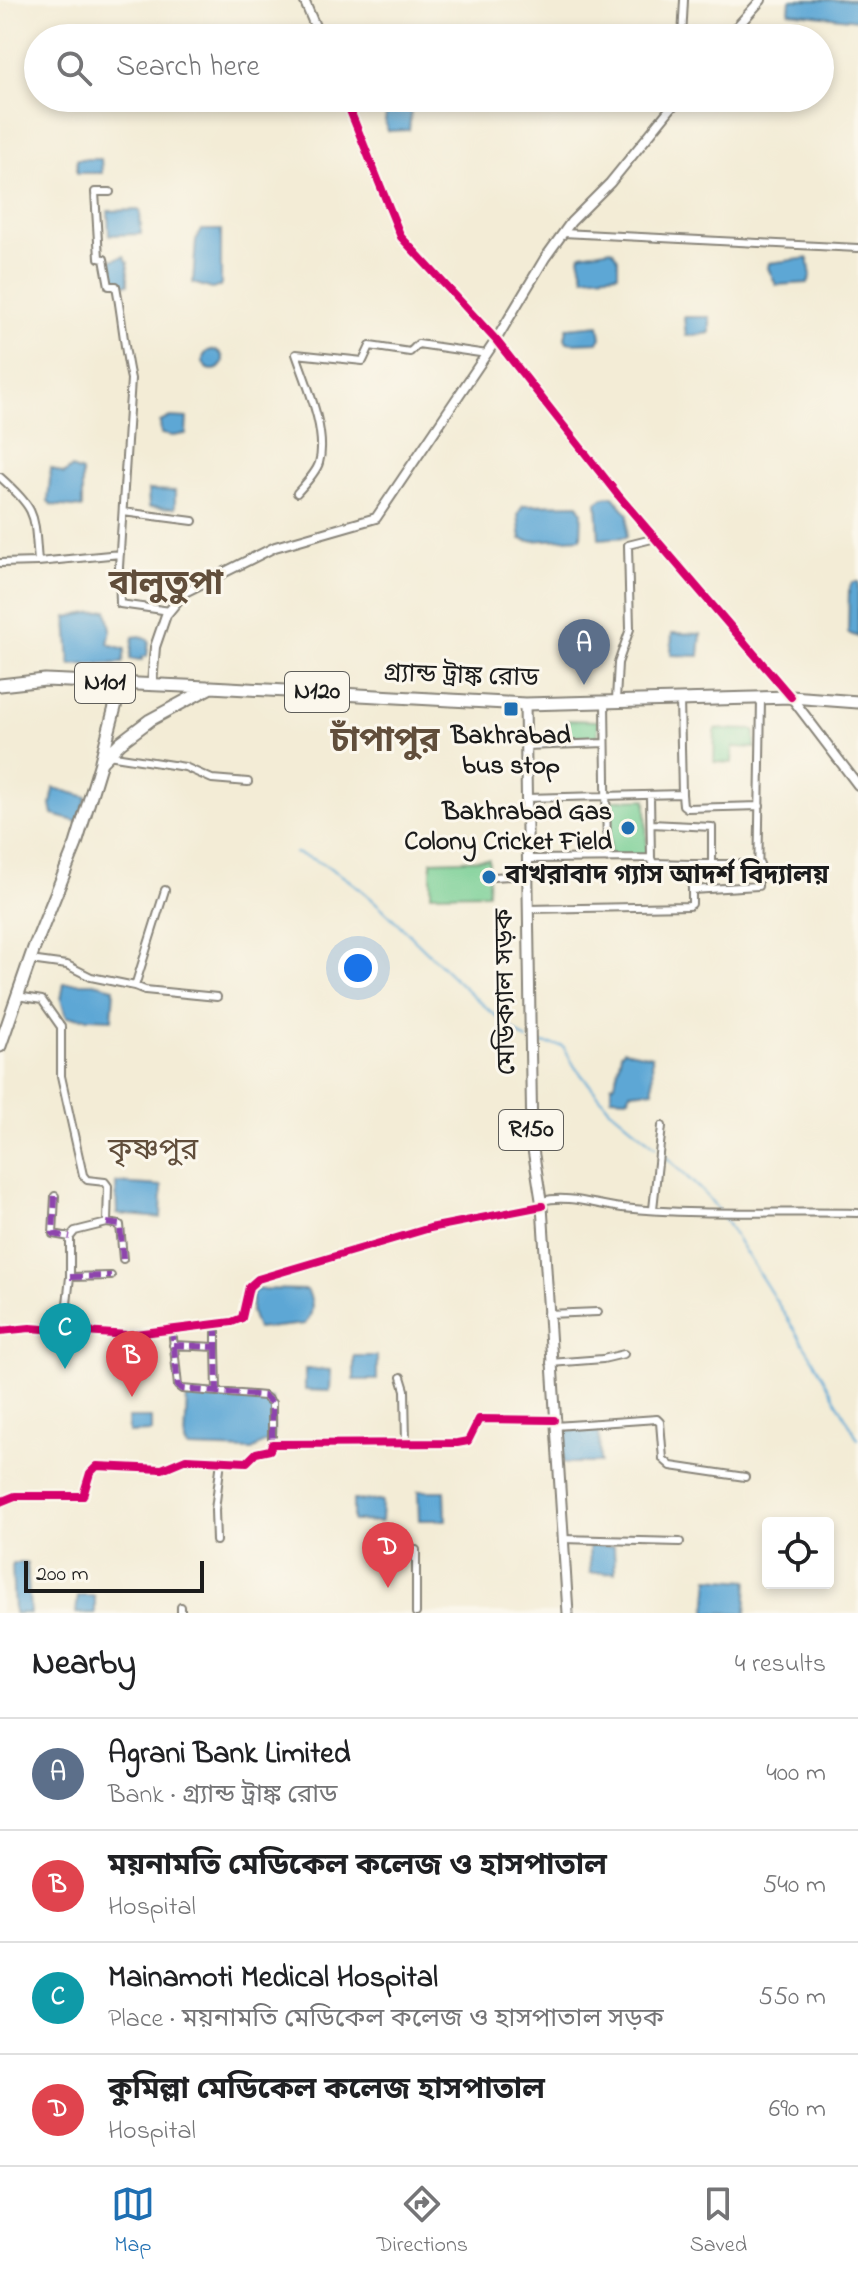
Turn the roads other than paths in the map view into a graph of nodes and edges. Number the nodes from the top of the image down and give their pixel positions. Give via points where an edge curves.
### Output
1 (304, 0) edge
2 (684, 0) edge
3 (761, 0) edge
4 (314, 24) edge
5 (683, 24) edge
6 (740, 24) edge
7 (351, 112) edge
8 (668, 112) edge
9 (110, 192) dead end
10 (563, 233) junction
11 (858, 248) edge
12 (496, 340) junction
13 (487, 354) junction
14 (0, 477) edge
15 (297, 493) dead end
16 (123, 512) junction
17 (193, 521) dead end
18 (656, 538) junction
19 (120, 554) junction
20 (38, 562) junction
21 (0, 563) edge
22 (170, 611) junction
23 (121, 684) junction
24 (152, 684) junction
25 (0, 685) edge
26 (211, 687) junction
27 (791, 697) junction
28 (680, 699) junction
29 (761, 699) junction
30 (610, 700) junction
31 (858, 702) edge
32 (525, 704) junction
33 (605, 743) junction
34 (525, 746) junction
35 (104, 759) junction
36 (248, 782) dead end
37 (858, 785) edge
38 (682, 794) junction
39 (650, 795) junction
40 (606, 796) junction
41 (526, 798) junction
42 (760, 806) junction
43 (651, 824) junction
44 (651, 858) junction
45 (527, 859) junction
46 (607, 859) junction
47 (691, 864) junction
48 (712, 864) junction
49 (760, 864) junction
50 (528, 875) junction
51 (493, 877) dead end
52 (165, 890) dead end
53 (692, 890) junction
54 (528, 909) junction
55 (30, 960) junction
56 (135, 986) junction
57 (17, 996) junction
58 (217, 997) dead end
59 (0, 1046) edge
60 (662, 1126) dead end
61 (55, 1196) dead end
62 (542, 1203) junction
63 (653, 1209) junction
64 (858, 1213) edge
65 (107, 1223) junction
66 (70, 1237) junction
67 (123, 1259) dead end
68 (111, 1276) dead end
69 (70, 1277) junction
70 (598, 1312) dead end
71 (547, 1314) junction
72 (216, 1325) junction
73 (172, 1328) junction
74 (64, 1330) junction
75 (0, 1331) edge
76 (173, 1345) junction
77 (216, 1347) junction
78 (624, 1354) dead end
79 (550, 1363) junction
80 (401, 1377) dead end
81 (217, 1391) junction
82 (554, 1423) junction
83 (272, 1444) junction
84 (406, 1444) junction
85 (221, 1460) junction
86 (745, 1477) dead end
87 (0, 1502) edge
88 (562, 1539) junction
89 (216, 1541) dead end
90 (680, 1542) dead end
91 (416, 1550) dead end
92 (416, 1613) edge
93 (568, 1613) edge

1 - 4 main road
2 - 5 street
3 - 6 main road
7 - 12 main road via 401,237
8 - 10 main road
9 - 16 street via 95,192 99,258 104,259 109,286 116,286 131,379
10 - 11 street
10 - 12 main road
12 - 13 main road
12 - 18 main road
13 - 15 street via 418,344 410,352 370,346 363,361 296,354 317,414 319,443 319,464
13 - 22 main road via 376,518 275,547 185,592
14 - 20 street via 35,516
16 - 17 street
16 - 19 street
18 - 27 main road
18 - 30 street via 628,545 630,629
19 - 20 street
19 - 22 street via 120,604
20 - 21 street
22 - 24 main road via 155,647
23 - 24 highway, N101
23 - 25 highway, N101 via 45,680
23 - 35 highway, N101
24 - 26 highway, N101
26 - 32 highway, গ্র্যান্ড ট্রাঙ্ক রোড / N120
26 - 35 highway via 150,720
27 - 29 highway, গ্র্যান্ড ট্রাঙ্ক রোড / N120
27 - 31 highway, গ্র্যান্ড ট্রাঙ্ক রোড / N120
27 - 37 main road
28 - 29 highway, গ্র্যান্ড ট্রাঙ্ক রোড / N120
28 - 30 highway, গ্র্যান্ড ট্রাঙ্ক রোড / N120
28 - 38 street
29 - 42 street
30 - 32 highway, গ্র্যান্ড ট্রাঙ্ক রোড / N120
30 - 33 street
32 - 34 main road, মেডিক্যাল সড়ক / R150
33 - 34 street
33 - 40 street
34 - 41 main road, মেডিক্যাল সড়ক / R150
35 - 36 street via 185,767 217,780
35 - 55 highway
38 - 39 street
38 - 42 street via 687,808
39 - 40 street
39 - 43 street
40 - 41 street
40 - 46 street
41 - 45 main road, মেডিক্যাল সড়ক / R150
42 - 49 street
43 - 44 street
43 - 48 street via 712,827
44 - 46 street
44 - 47 street via 655,864
45 - 46 street
45 - 50 main road, মেডিক্যাল সড়ক / R150
47 - 48 street
47 - 53 street
48 - 49 street
49 - 53 street via 756,888
50 - 51 street
50 - 54 main road, মেডিক্যাল সড়ক / R150
52 - 56 street
53 - 54 street via 689,906
54 - 62 main road, মেডিক্যাল সড়ক / R150 via 532,1143
55 - 56 street via 67,965 91,977
55 - 57 highway
56 - 58 street
57 - 59 highway
57 - 65 street via 42,1000 61,1027 61,1076 79,1159 87,1180 107,1184
60 - 63 street
61 - 66 street via 53,1234
62 - 63 street via 559,1198
62 - 71 main road, মেডিক্যাল সড়ক / R150
62 - 72 street via 430,1228 254,1280 242,1318
63 - 64 street
65 - 66 street
65 - 67 street via 120,1225
66 - 69 street
68 - 69 street
69 - 74 street
70 - 71 street
71 - 79 main road, মেডিক্যাল সড়ক / R150
72 - 73 street
72 - 77 street
73 - 74 street via 127,1335
73 - 76 street
74 - 75 street
76 - 77 street
76 - 81 street via 178,1386
77 - 81 street
78 - 79 street
79 - 82 main road, মেডিক্যাল সড়ক / R150
80 - 84 street
81 - 83 street via 269,1399
82 - 84 street via 484,1418 477,1421 468,1441
82 - 86 street via 657,1419 663,1459 671,1466
82 - 88 main road, মেডিক্যাল সড়ক / R150
83 - 84 street
83 - 85 street via 247,1462
85 - 87 street via 186,1459 162,1469 97,1466 83,1496 15,1496
85 - 89 street
88 - 90 street
88 - 93 main road, মেডিক্যাল সড়ক / R150
91 - 92 street

